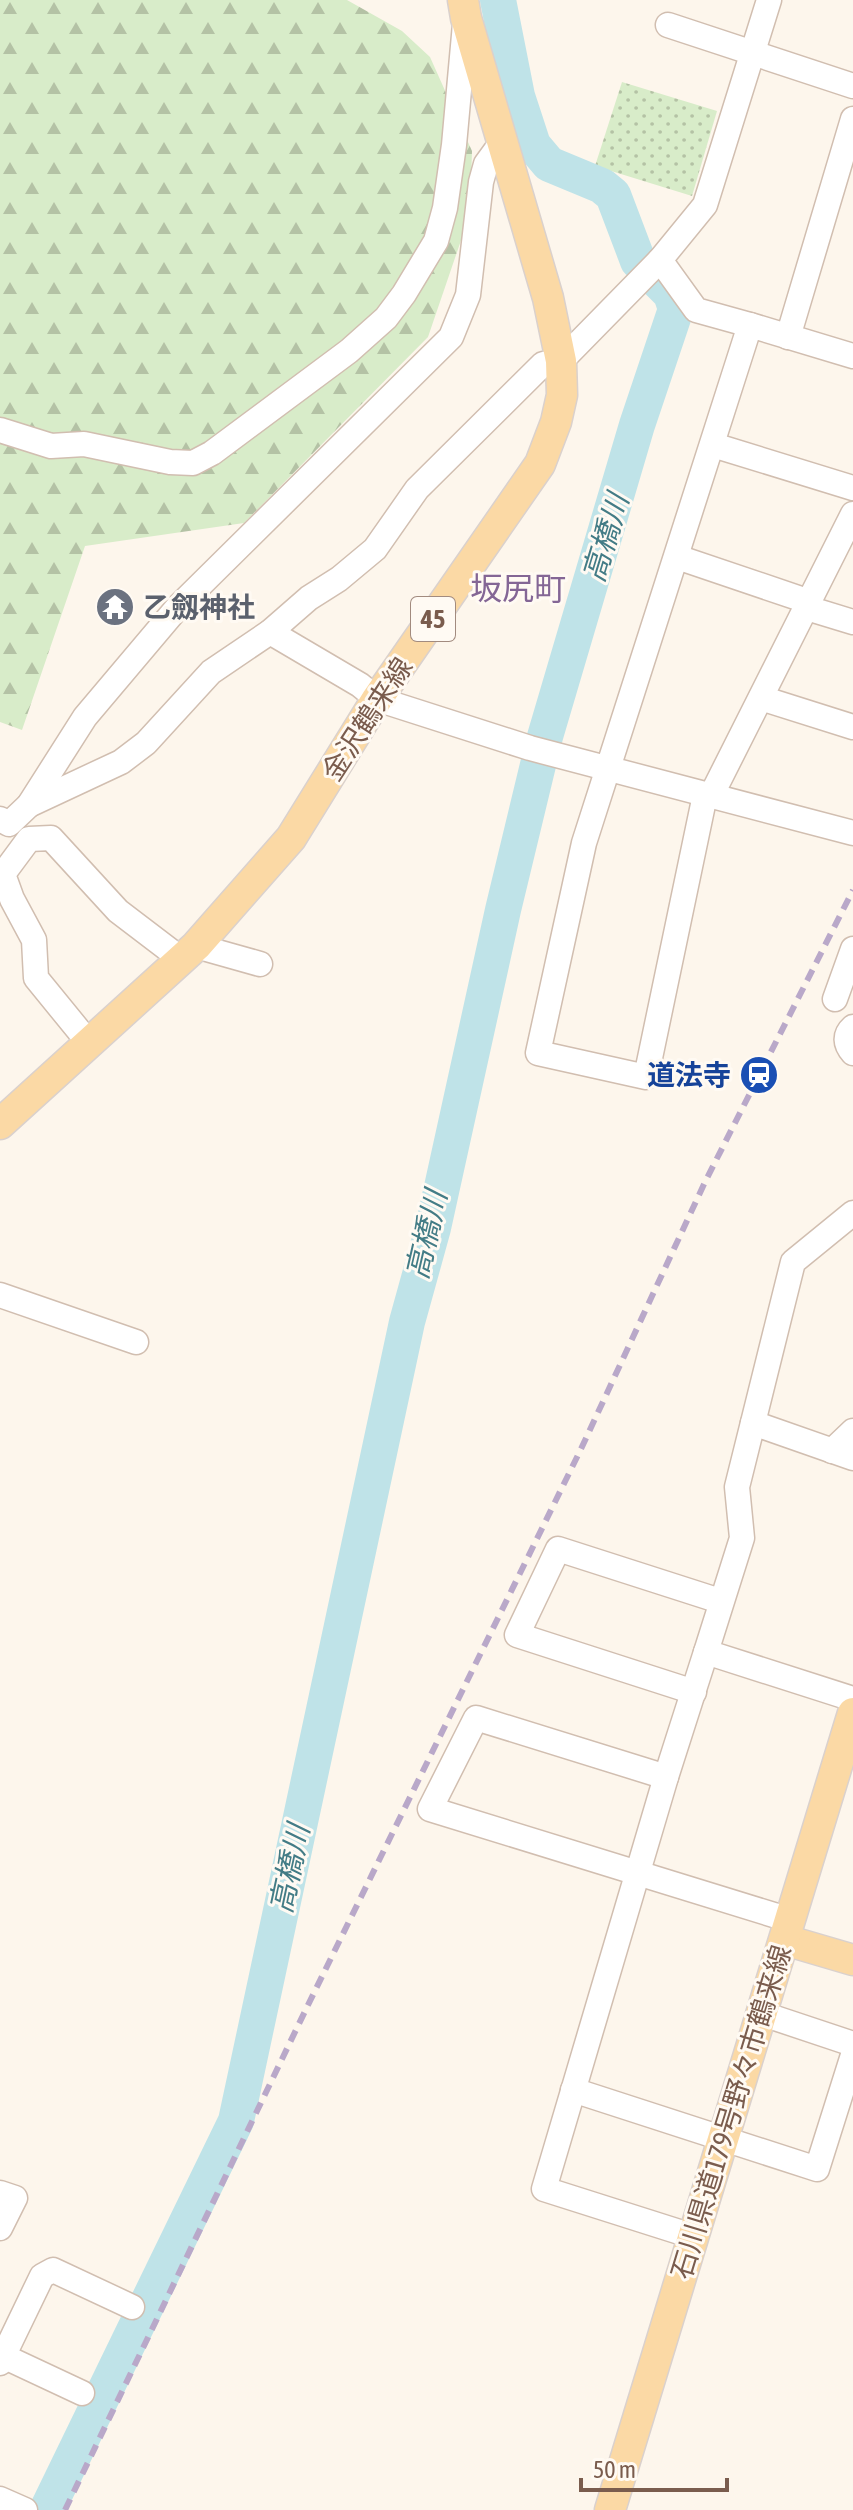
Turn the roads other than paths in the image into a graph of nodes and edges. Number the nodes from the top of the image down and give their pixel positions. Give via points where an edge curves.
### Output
1 (769, 0) edge
2 (465, 9) edge
3 (668, 25) dead end
4 (751, 52) junction
5 (853, 86) edge
6 (853, 119) edge
7 (502, 142) junction
8 (652, 268) junction
9 (750, 325) junction
10 (788, 337) junction
11 (853, 356) edge
12 (561, 361) junction
13 (0, 430) edge
14 (713, 445) junction
15 (853, 488) edge
16 (853, 514) edge
17 (677, 557) junction
18 (808, 605) junction
19 (853, 622) edge
20 (270, 632) junction
21 (761, 698) junction
22 (377, 699) junction
23 (853, 727) edge
24 (608, 769) junction
25 (708, 796) junction
26 (29, 805) junction
27 (3, 828) edge
28 (853, 833) edge
29 (853, 949) edge
30 (188, 952) junction
31 (260, 964) dead end
32 (835, 999) dead end
33 (853, 1027) edge
34 (89, 1043) junction
35 (853, 1053) edge
36 (0, 1124) edge
37 (853, 1213) edge
38 (0, 1295) edge
39 (136, 1342) dead end
40 (753, 1423) junction
41 (853, 1431) edge
42 (842, 1454) edge
43 (720, 1601) junction
44 (706, 1652) junction
45 (694, 1692) junction
46 (853, 1699) edge
47 (853, 1713) edge
48 (666, 1777) junction
49 (638, 1872) junction
50 (787, 1930) junction
51 (853, 1960) edge
52 (760, 2013) junction
53 (853, 2044) edge
54 (853, 2055) edge
55 (573, 2090) junction
56 (722, 2139) junction
57 (0, 2193) edge
58 (0, 2228) edge
59 (692, 2236) junction
60 (132, 2307) dead end
61 (2, 2360) edge
62 (82, 2393) dead end
63 (0, 2499) edge
64 (25, 2510) edge
65 (610, 2510) edge

1 - 4 street
2 - 7 main road, 金沢鶴来線 / 45
2 - 13 street via 445,208 436,241 386,318 349,351 193,463 84,444 51,446
3 - 4 street
4 - 5 street
4 - 8 street via 705,205
6 - 10 street
7 - 12 main road, 金沢鶴来線 / 45
7 - 26 street via 481,182 468,295 451,337 177,608 85,717
8 - 9 street via 696,310
8 - 12 street
9 - 10 street
9 - 14 street
10 - 11 street
12 - 20 street via 543,364 417,489 375,549
12 - 22 main road, 金沢鶴来線 / 45 via 562,395 540,464
14 - 15 street
14 - 17 street
16 - 18 street
17 - 18 street
17 - 24 street
18 - 19 street
18 - 21 street
20 - 22 street
20 - 26 street via 211,672 146,743 121,762
21 - 23 street
21 - 25 street
22 - 24 street
22 - 30 main road, 金沢鶴来線 / 45 via 291,838
24 - 25 street
24 - 25 street via 584,843 538,1053 646,1077
25 - 28 street
26 - 27 street
29 - 32 street
30 - 31 street
30 - 34 main road, 金沢鶴来線 / 45
30 - 34 street via 118,911 51,838 29,839 3,874 34,940 36,978
33 - 35 street via 846,1038
34 - 36 main road, 金沢鶴来線 / 45
37 - 40 street via 793,1262
38 - 39 street
40 - 42 street
40 - 43 street via 737,1487 742,1538
41 - 42 street
43 - 44 street
43 - 45 street via 558,1549 517,1635
44 - 45 street
44 - 46 street
45 - 48 street
47 - 50 main road, 石川県道179号野々市鶴来線
48 - 49 street
48 - 49 street via 476,1718 430,1809
49 - 50 street
49 - 55 street
50 - 51 main road
50 - 52 main road, 石川県道179号野々市鶴来線
52 - 53 street
52 - 56 main road, 石川県道179号野々市鶴来線
54 - 56 street via 817,2169
55 - 56 street
55 - 59 street via 544,2189
56 - 59 main road, 石川県道179号野々市鶴来線
57 - 58 street via 15,2198
59 - 65 main road, 石川県道179号野々市鶴来線
60 - 61 street via 53,2270 42,2276
61 - 62 street
63 - 64 street

